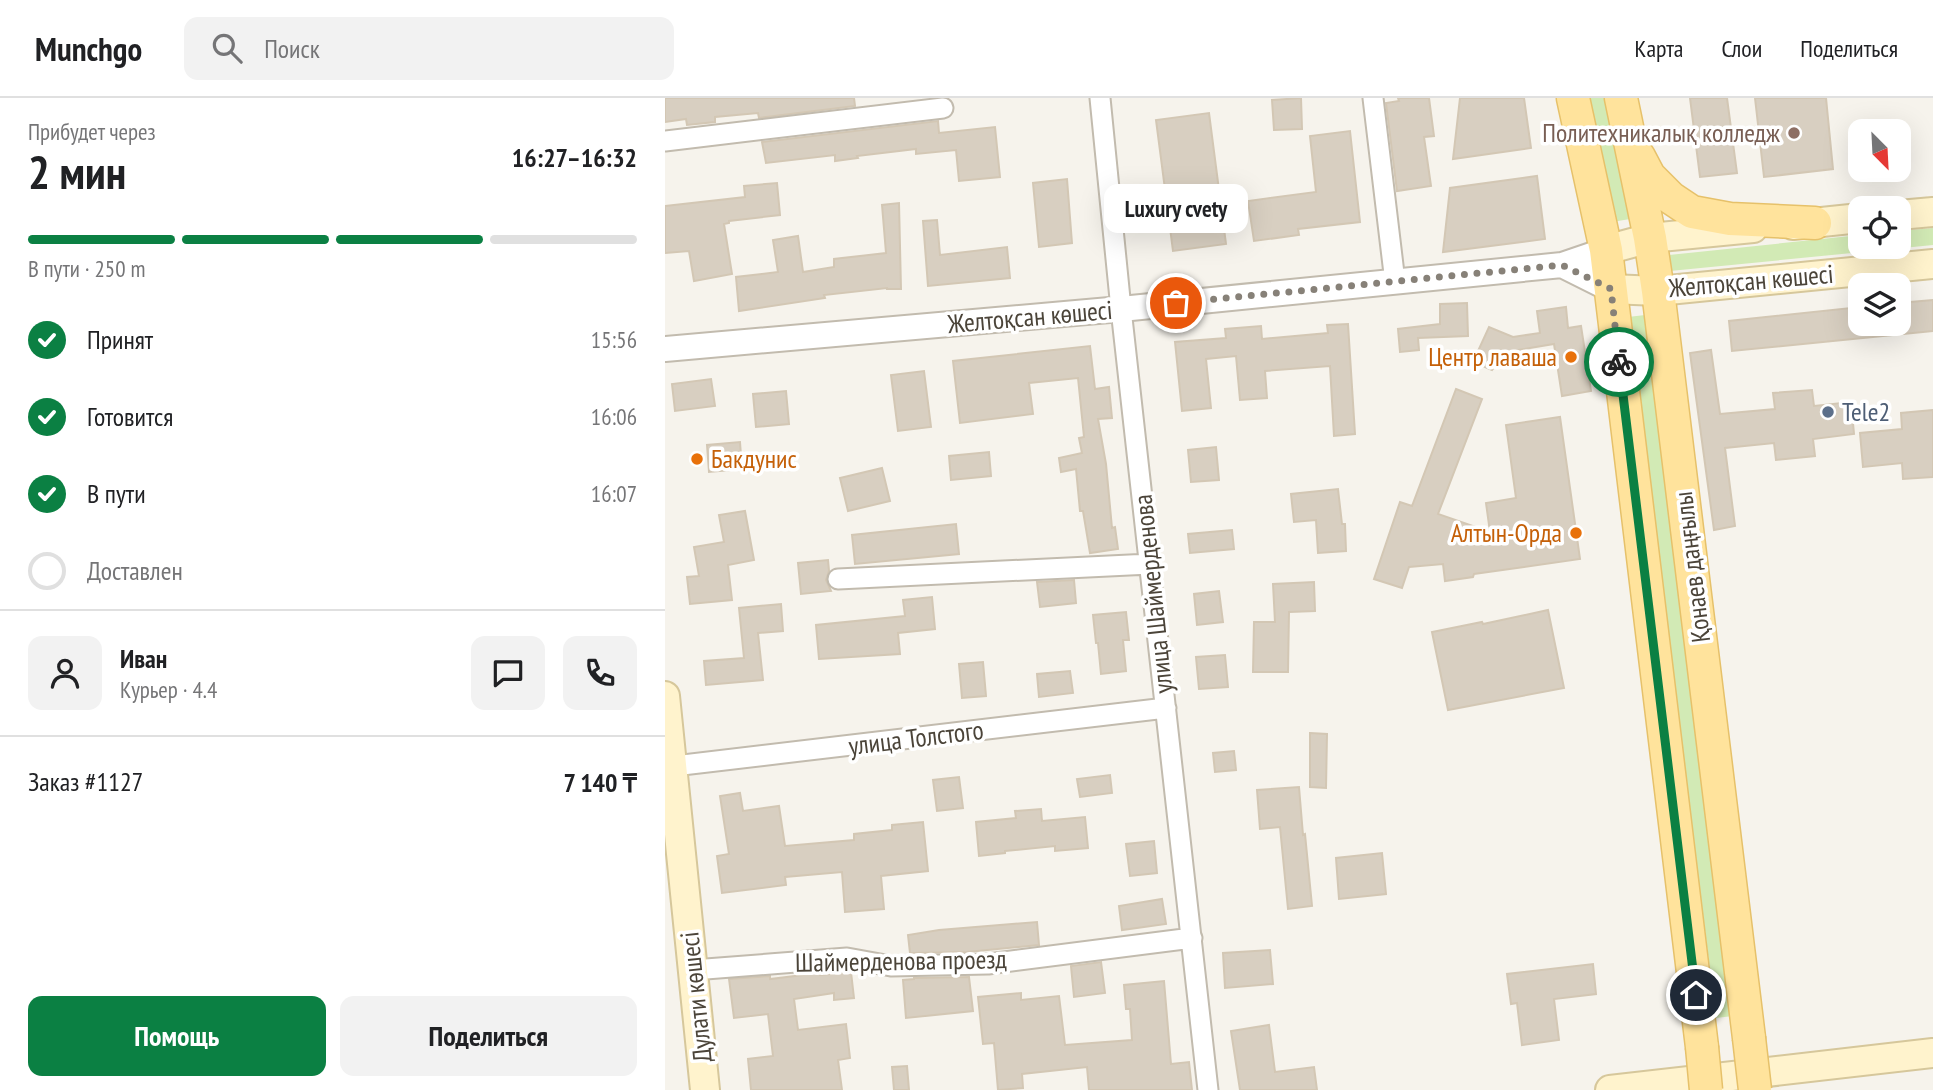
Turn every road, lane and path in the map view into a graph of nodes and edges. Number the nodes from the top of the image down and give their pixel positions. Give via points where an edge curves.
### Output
1 (1100, 98) edge
2 (1373, 98) edge
3 (1573, 98) edge
4 (1621, 98) edge
5 (943, 108) dead end
6 (1629, 138) junction
7 (665, 141) edge
8 (1933, 212) edge
9 (1911, 214) edge
10 (1848, 219) edge
11 (1815, 223) junction
12 (1650, 238) junction
13 (1606, 250) junction
14 (1933, 264) edge
15 (1562, 265) junction
16 (1395, 282) junction
17 (1611, 289) junction
18 (1658, 290) junction
19 (1121, 309) junction
20 (665, 349) edge
21 (1150, 564) junction
22 (838, 579) dead end
23 (665, 696) edge
24 (1166, 708) junction
25 (669, 767) edge
26 (1192, 938) junction
27 (693, 970) junction
28 (1933, 1053) edge
29 (705, 1090) edge
30 (1208, 1090) edge
31 (1610, 1090) edge
32 (1706, 1090) edge
33 (1755, 1090) edge

1 - 19 street, улица Шаймерденова
2 - 16 street
3 - 13 main road, Қонаев даңғылы
4 - 6 main road, Қонаев даңғылы
5 - 7 street
6 - 11 main road via 1649,176 1692,212 1730,219
6 - 12 main road, Қонаев даңғылы
8 - 9 main road
10 - 11 main road, Желтоқсан көшесі
11 - 12 main road, Желтоқсан көшесі
12 - 13 main road, Желтоқсан көшесі
12 - 18 main road, Қонаев даңғылы
13 - 15 street, Желтоқсан көшесі
13 - 17 main road, Қонаев даңғылы
14 - 18 main road, Желтоқсан көшесі
15 - 16 street, Желтоқсан көшесі
15 - 17 street
16 - 19 street, Желтоқсан көшесі
17 - 18 main road, Желтоқсан көшесі
17 - 32 main road, Қонаев даңғылы, bridge
18 - 33 main road, Қонаев даңғылы, bridge
19 - 20 street, Желтоқсан көшесі
19 - 21 street, улица Шаймерденова
21 - 22 street
21 - 24 street, улица Шаймерденова
23 - 25 main road, Дулати көшесі
24 - 25 street, улица Толстого
24 - 26 street, улица Шаймерденова
25 - 27 main road, Дулати көшесі
26 - 27 street, Шаймерденова проезд via 988,964 891,966 847,958
26 - 30 street, улица Шаймерденова
27 - 29 main road, Дулати көшесі
28 - 31 main road

